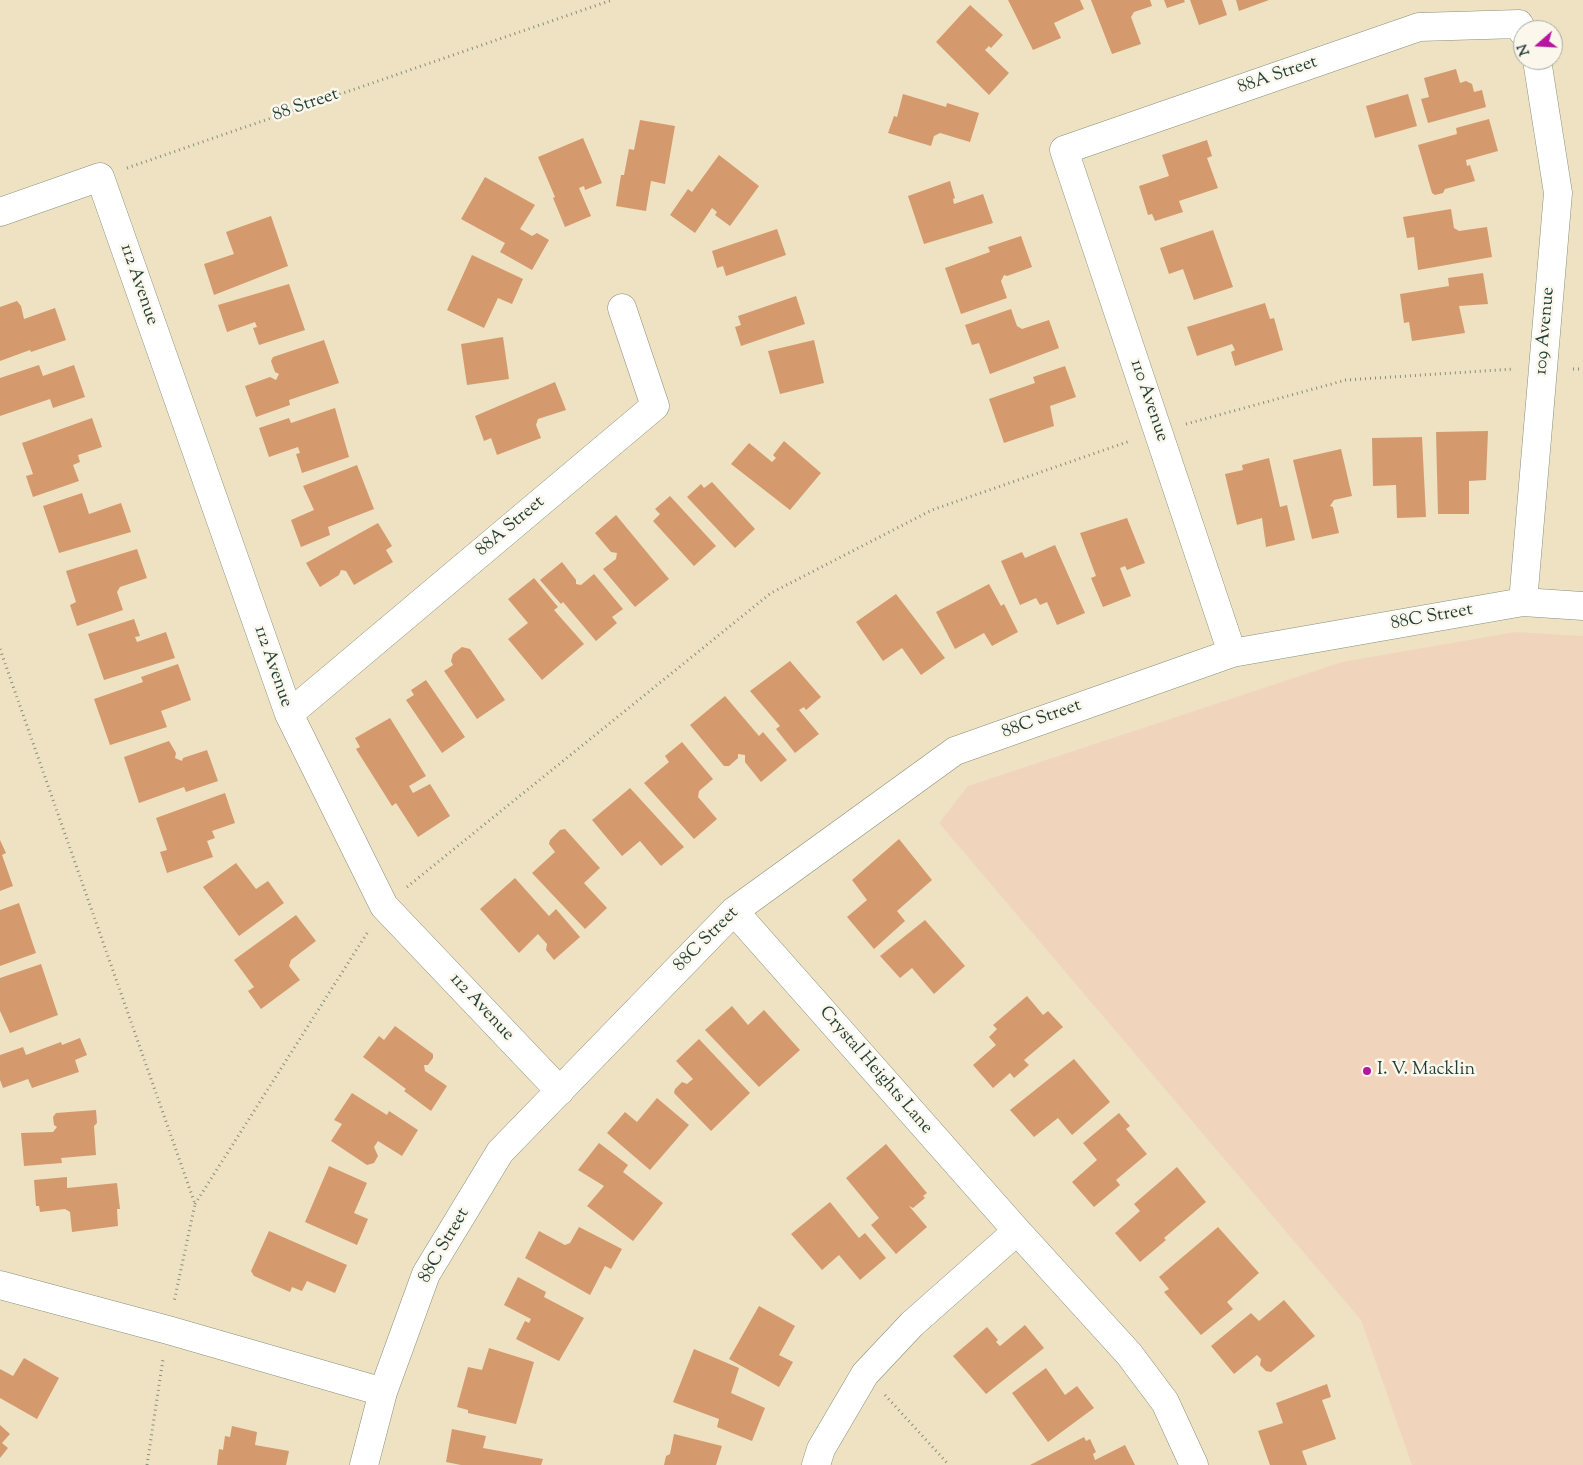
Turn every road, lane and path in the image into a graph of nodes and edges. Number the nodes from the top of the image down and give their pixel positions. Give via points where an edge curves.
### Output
1 (612, 0) edge
2 (1510, 28) edge
3 (1539, 70) edge
4 (1064, 150) joint
5 (100, 177) junction
6 (0, 212) edge
7 (622, 308) dead end
8 (1543, 367) junction
9 (1583, 369) edge
10 (1158, 432) junction
11 (1523, 602) junction
12 (1583, 606) edge
13 (0, 649) edge
14 (1232, 653) junction
15 (289, 714) junction
16 (384, 906) junction
17 (734, 911) junction
18 (560, 1092) junction
19 (194, 1204) junction
20 (1017, 1232) junction
21 (0, 1285) edge
22 (168, 1330) junction
23 (865, 1374) junction
24 (383, 1392) junction
25 (147, 1465) edge
26 (364, 1465) edge
27 (816, 1465) edge
28 (949, 1465) edge
29 (1194, 1465) edge

1 - 5 path, 88 Street
2 - 4 street, 88A Street via 1419,27
3 - 8 street, 109 Avenue via 1558,193
4 - 10 street, 110 Avenue
5 - 6 street
5 - 15 street, 112 Avenue
7 - 15 street, 88A Street via 655,406
8 - 9 path
8 - 10 path via 1346,380
8 - 11 street, 109 Avenue
10 - 14 street, 110 Avenue
10 - 16 path via 932,510 771,593
11 - 12 street, 88C Street
11 - 14 street, 88C Street
13 - 19 path
14 - 17 street, 88C Street via 955,751
15 - 16 street, 112 Avenue
16 - 18 street, 112 Avenue
16 - 19 path
17 - 18 street, 88C Street
17 - 20 street, Crystal Heights Lane
18 - 24 street, 88C Street via 500,1152 426,1274
19 - 22 path
20 - 23 street via 912,1324
20 - 29 street, Crystal Heights Lane via 1128,1354 1165,1402
21 - 22 street
22 - 24 street
22 - 25 path
23 - 27 street via 821,1449
23 - 28 path
24 - 26 street, 88C Street

